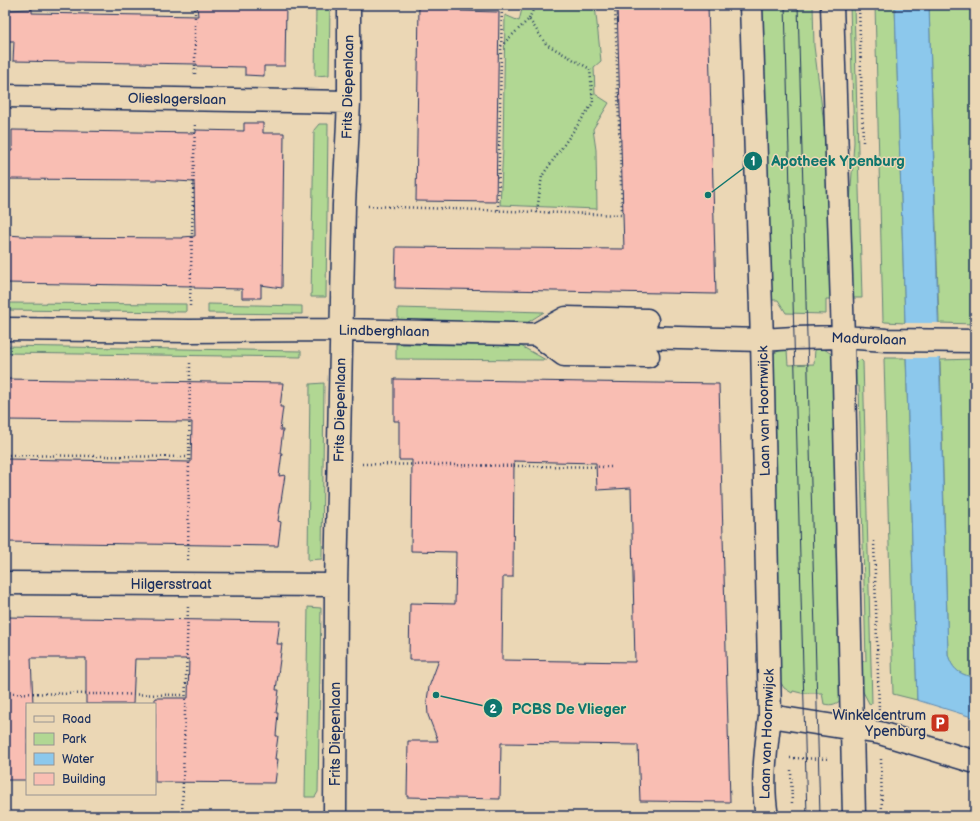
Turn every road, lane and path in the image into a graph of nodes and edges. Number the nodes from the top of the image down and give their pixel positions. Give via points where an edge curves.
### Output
1 (195, 5) edge
2 (349, 5) edge
3 (502, 5) edge
4 (536, 5) edge
5 (615, 5) edge
6 (751, 5) edge
7 (832, 5) edge
8 (529, 19) junction
9 (501, 46) junction
10 (5, 96) edge
11 (195, 99) junction
12 (349, 102) junction
13 (344, 205) junction
14 (498, 210) junction
15 (537, 211) junction
16 (648, 320) dead end
17 (5, 329) edge
18 (342, 330) junction
19 (189, 331) junction
20 (536, 334) junction
21 (843, 337) junction
22 (762, 340) junction
23 (972, 341) edge
24 (648, 356) dead end
25 (5, 455) edge
26 (189, 457) dead end
27 (339, 463) junction
28 (611, 467) dead end
29 (5, 583) edge
30 (336, 585) junction
31 (5, 693) edge
32 (185, 695) dead end
33 (770, 716) junction
34 (851, 729) junction
35 (765, 757) junction
36 (790, 758) junction
37 (853, 761) junction
38 (975, 762) edge
39 (881, 773) dead end
40 (792, 812) dead end
41 (335, 816) edge
42 (767, 816) edge
43 (854, 816) edge

1 - 11 path
2 - 12 street, Frits Diepenlaan
3 - 9 path
4 - 8 path
5 - 15 path via 622,214
6 - 22 street, Laan van Hoornwijck
7 - 21 street
8 - 9 path
8 - 15 path via 546,44 590,69 592,103 542,176
9 - 14 path
10 - 11 street, Olieslagerslaan
11 - 12 street, Olieslagerslaan
11 - 19 path
12 - 13 street, Frits Diepenlaan
13 - 14 path
13 - 18 street, Frits Diepenlaan
14 - 15 path
16 - 20 street via 566,318
17 - 19 street, Lindberghlaan
18 - 19 street, Lindberghlaan
18 - 20 street, Lindberghlaan
18 - 27 street, Frits Diepenlaan
20 - 22 street, Lindberghlaan
20 - 24 street via 564,355
21 - 22 street, Madurolaan
21 - 23 street, Madurolaan
21 - 34 street
22 - 33 street, Laan van Hoornwijck
25 - 26 path
27 - 28 path
27 - 30 street, Frits Diepenlaan
29 - 30 street, Hilgersstraat
30 - 41 street, Frits Diepenlaan
31 - 32 path
33 - 34 street
33 - 35 street, Laan van Hoornwijck
34 - 37 street
34 - 38 street via 880,733
35 - 36 path
35 - 42 street, Laan van Hoornwijck via 764,802
36 - 37 path
36 - 40 path
37 - 39 path
37 - 43 street

